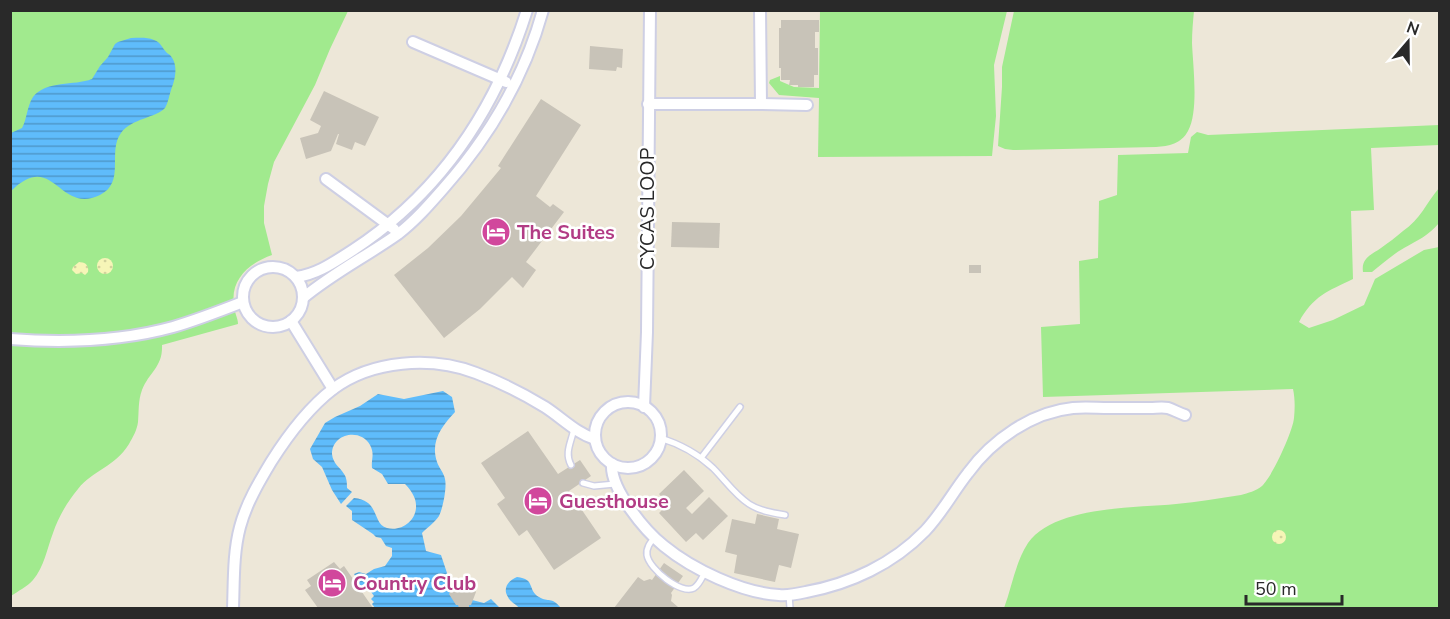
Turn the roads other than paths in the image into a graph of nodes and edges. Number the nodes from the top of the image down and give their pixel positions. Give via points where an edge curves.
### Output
1 (527, 10) edge
2 (543, 10) edge
3 (650, 10) edge
4 (760, 10) edge
5 (413, 42) dead end
6 (501, 80) junction
7 (515, 86) junction
8 (648, 104) junction
9 (761, 104) junction
10 (807, 105) dead end
11 (326, 179) dead end
12 (389, 225) junction
13 (399, 233) junction
14 (296, 277) junction
15 (303, 298) junction
16 (243, 302) junction
17 (291, 321) junction
18 (10, 339) edge
19 (333, 389) junction
20 (644, 407) junction
21 (740, 407) dead end
22 (1185, 415) dead end
23 (574, 428) junction
24 (660, 438) junction
25 (595, 439) junction
26 (700, 458) junction
27 (612, 464) junction
28 (571, 465) dead end
29 (583, 483) dead end
30 (615, 484) junction
31 (785, 515) dead end
32 (654, 538) junction
33 (705, 572) junction
34 (789, 595) junction
35 (233, 609) edge
36 (790, 609) edge

1 - 6 street
2 - 7 street
3 - 8 street, CYCAS LOOP
4 - 9 street
5 - 6 street
6 - 7 street
6 - 12 street via 453,157
7 - 13 street via 469,159
8 - 9 street
8 - 20 street, CYCAS LOOP
9 - 10 street
11 - 12 street
12 - 13 street
12 - 14 street via 324,268
13 - 15 street
14 - 15 street
14 - 16 street via 279,267 260,270 246,283
15 - 17 street via 302,307
16 - 17 street via 253,320 262,325 282,326
16 - 18 street via 171,327 133,335 45,341
17 - 19 street
19 - 23 street via 351,378 388,366 446,365 524,394
19 - 35 street via 293,429 249,503 236,543
20 - 24 street via 656,419
20 - 25 street via 624,403 606,411 596,428
21 - 26 lane
22 - 34 street via 1166,408 1073,408 1039,416 987,450 938,516 893,558 843,582
23 - 25 street
23 - 28 lane via 568,450
24 - 26 lane
24 - 27 street via 655,454 640,466 621,468
25 - 27 street via 603,457
26 - 31 lane via 751,505
27 - 30 street
29 - 30 lane
30 - 32 street
32 - 33 street
32 - 33 lane via 647,549 649,561 676,585 684,590 694,588
33 - 34 street via 749,590
34 - 36 lane

